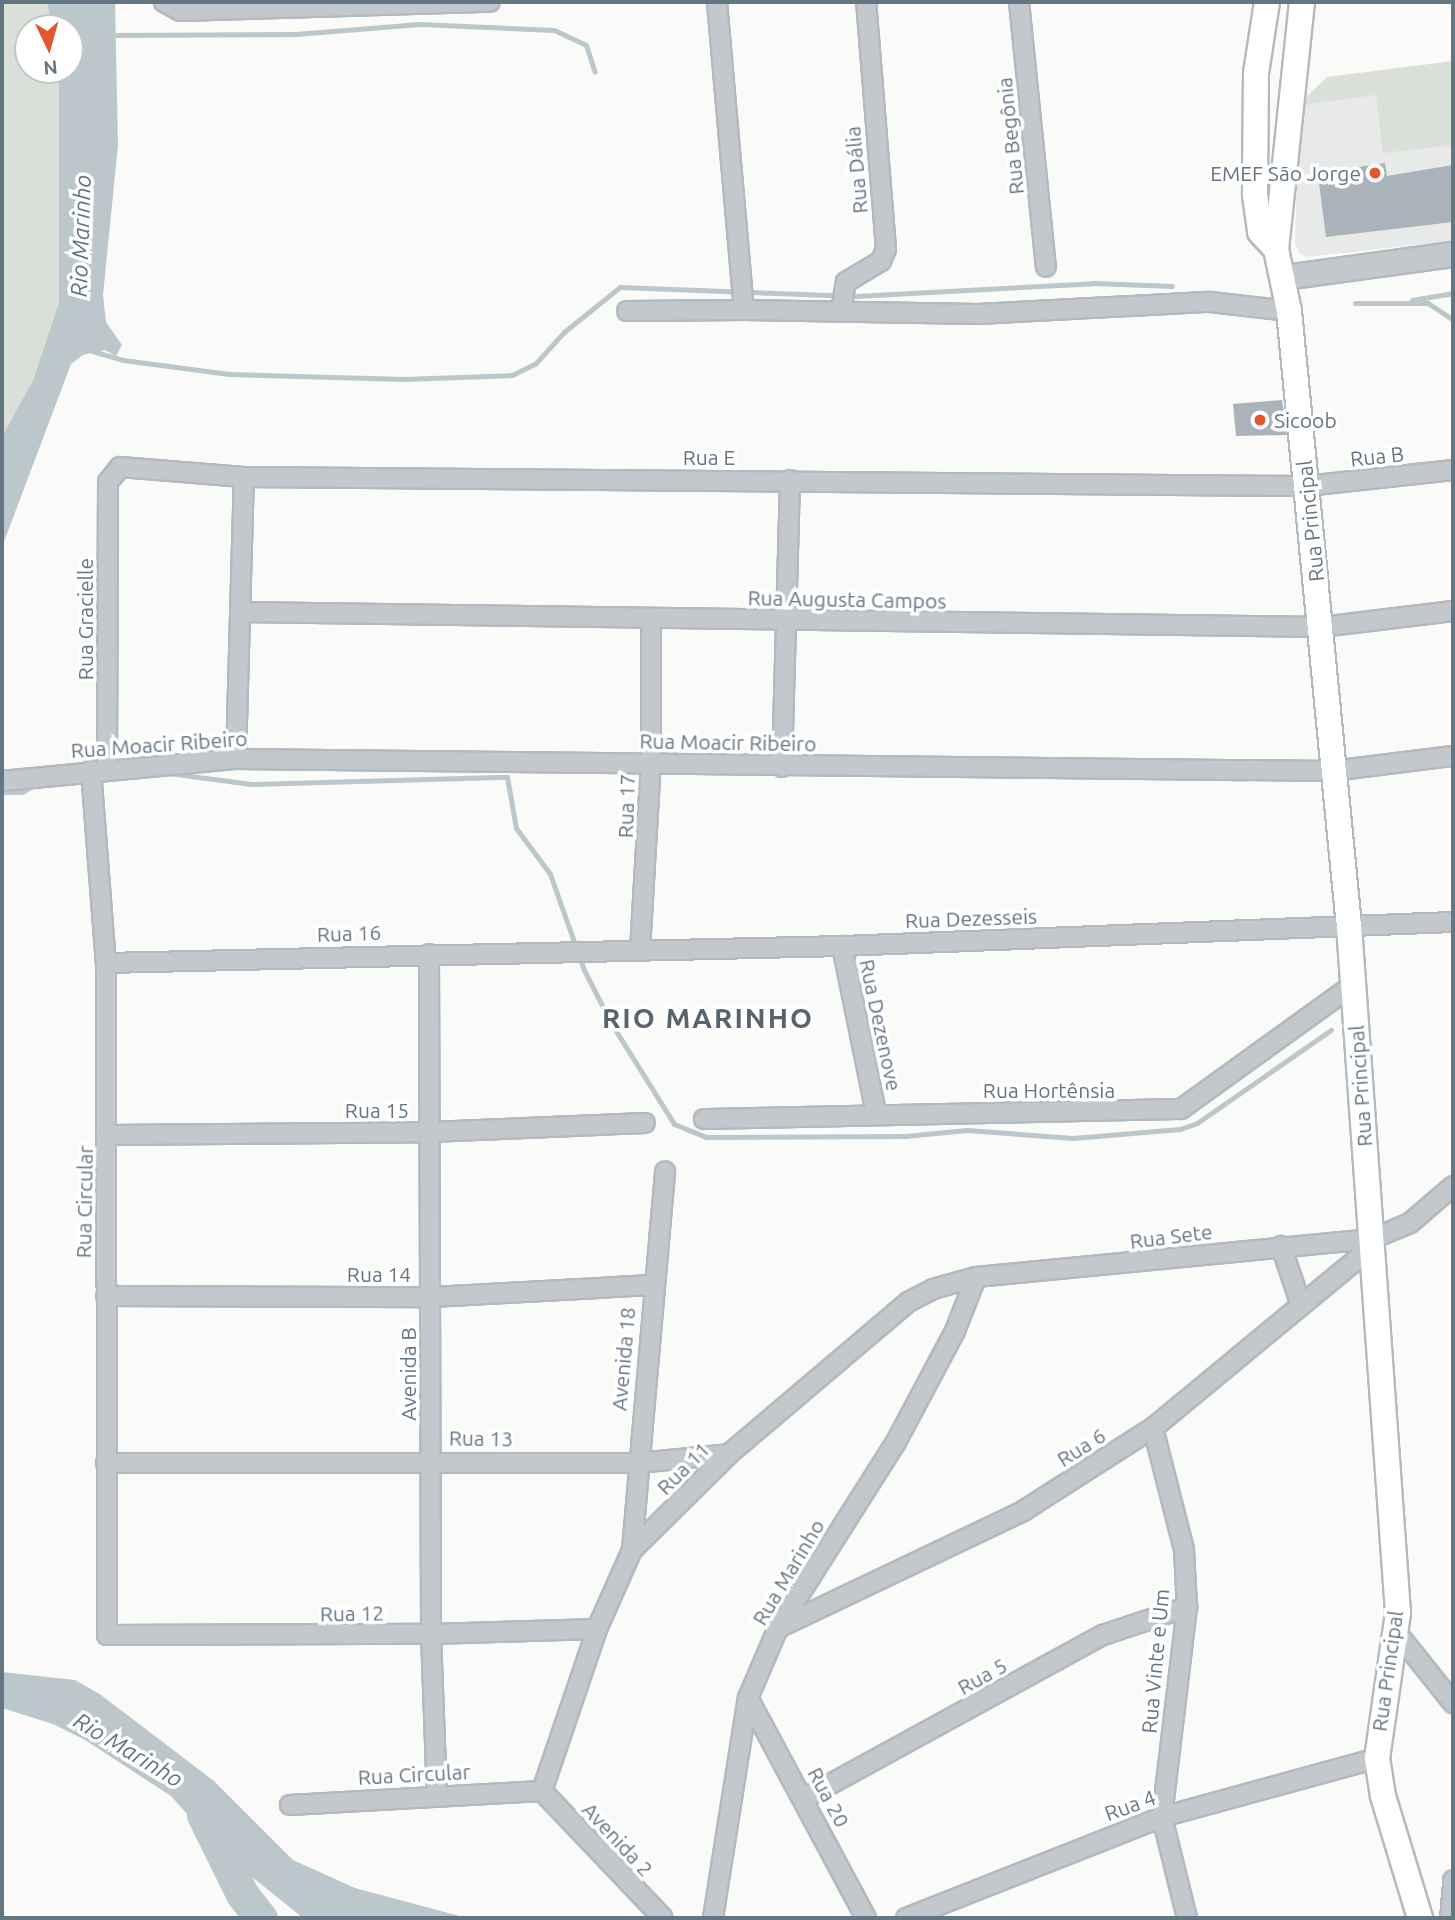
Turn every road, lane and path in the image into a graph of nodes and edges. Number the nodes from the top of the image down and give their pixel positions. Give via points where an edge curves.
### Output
1 (164, 2) edge
2 (490, 2) edge
3 (717, 2) edge
4 (866, 2) edge
5 (1019, 2) edge
6 (1267, 2) edge
7 (1302, 2) edge
8 (410, 3) edge
9 (266, 5) edge
10 (1276, 249) junction
11 (1453, 254) edge
12 (1046, 267) dead end
13 (1286, 293) junction
14 (743, 298) junction
15 (841, 302) junction
16 (627, 311) dead end
17 (113, 470) joint
18 (1453, 470) edge
19 (244, 477) junction
20 (790, 480) junction
21 (1306, 486) junction
22 (240, 611) junction
23 (1453, 611) edge
24 (650, 620) junction
25 (788, 622) junction
26 (1321, 627) junction
27 (1453, 756) edge
28 (236, 759) junction
29 (651, 763) junction
30 (782, 767) junction
31 (1332, 771) junction
32 (95, 777) junction
33 (2, 781) edge
34 (1453, 922) edge
35 (1349, 926) junction
36 (842, 946) junction
37 (640, 951) junction
38 (429, 954) junction
39 (594, 954) joint
40 (106, 963) junction
41 (1353, 985) junction
42 (876, 1113) junction
43 (704, 1119) dead end
44 (645, 1123) dead end
45 (430, 1132) junction
46 (108, 1135) junction
47 (665, 1171) dead end
48 (1453, 1186) edge
49 (1372, 1243) junction
50 (1281, 1246) junction
51 (976, 1277) junction
52 (652, 1285) junction
53 (106, 1296) junction
54 (432, 1297) junction
55 (1301, 1305) junction
56 (1153, 1428) junction
57 (729, 1454) junction
58 (430, 1460) junction
59 (638, 1462) junction
60 (106, 1463) junction
61 (632, 1550) junction
62 (1187, 1607) junction
63 (778, 1628) junction
64 (597, 1629) junction
65 (1397, 1633) junction
66 (431, 1634) junction
67 (107, 1635) joint
68 (748, 1698) junction
69 (1453, 1703) edge
70 (1377, 1758) junction
71 (542, 1791) junction
72 (437, 1795) junction
73 (805, 1798) junction
74 (290, 1805) dead end
75 (1162, 1817) junction
76 (1453, 1881) edge
77 (663, 1918) edge
78 (713, 1918) edge
79 (866, 1918) edge
80 (906, 1918) edge
81 (1187, 1918) edge
82 (1420, 1918) edge
83 (1450, 1918) edge

1 - 9 street via 180,11
2 - 8 street
3 - 14 street
4 - 15 street, Rua Dália via 886,249 881,261 850,278
5 - 12 street, Rua Begônia
6 - 10 main road, Rua Principal via 1256,73 1255,195 1259,232
7 - 10 main road, Rua Principal
8 - 9 street
10 - 13 main road, Rua Principal
11 - 13 street
13 - 15 street via 1210,302 978,314
13 - 21 main road, Rua Principal
14 - 15 street
14 - 16 street
17 - 19 street, Rua E via 128,465
17 - 32 street, Rua Gracielle via 108,482
18 - 21 street, Rua B
19 - 20 street, Rua E
19 - 22 street
20 - 21 street, Rua E
20 - 25 street
21 - 26 main road, Rua Principal
22 - 24 street, Rua Augusta Campos
22 - 28 street
23 - 26 street, Rua Augusta Campos
24 - 25 street, Rua Augusta Campos
24 - 29 street, Rua 17
25 - 26 street, Rua Augusta Campos
25 - 30 street
26 - 31 main road, Rua Principal
27 - 31 street, Rua Moacir Ribeiro
28 - 29 street, Rua Moacir Ribeiro
28 - 32 street, Rua Moacir Ribeiro
29 - 30 street, Rua Moacir Ribeiro
29 - 37 street, Rua 17
30 - 31 street, Rua Moacir Ribeiro
31 - 35 main road, Rua Principal
32 - 33 street, Rua Moacir Ribeiro
32 - 40 street, Rua Circular
34 - 35 street, Rua Dezesseis
35 - 36 street, Rua Dezesseis
35 - 41 main road, Rua Principal
36 - 37 street, Rua Dezesseis
36 - 42 street, Rua Dezenove
37 - 39 street, Rua Dezesseis
38 - 39 street, Rua 16
38 - 40 street, Rua 16
38 - 45 street, Avenida B
40 - 46 street, Rua Circular
41 - 42 street, Rua Hortênsia via 1181,1109 1157,1113
41 - 49 main road, Rua Principal
42 - 43 street, Rua Hortênsia
44 - 45 street, Rua 15
45 - 46 street, Rua 15
45 - 54 street, Avenida B
46 - 53 street, Rua Circular
47 - 52 street, Avenida 18
48 - 49 street via 1410,1223
49 - 50 street, Rua Sete
49 - 55 street, Rua 6
49 - 65 main road, Rua Principal
50 - 51 street, Rua Sete
50 - 55 street
51 - 57 street, Rua 11 via 933,1289 908,1302
51 - 63 street, Rua Marinho via 955,1331 896,1442
52 - 54 street, Rua 14
52 - 59 street, Avenida 18
53 - 54 street, Rua 14
53 - 60 street, Rua Circular
54 - 58 street, Avenida B
55 - 56 street, Rua 6
56 - 62 street, Rua Vinte e Um via 1184,1550
56 - 63 street, Rua 6 via 1023,1511
57 - 59 street, Rua 13
57 - 61 street, Rua 11
58 - 59 street, Rua 13
58 - 60 street, Rua 13
58 - 66 street, Avenida B
59 - 61 street, Avenida 18
60 - 67 street, Rua Circular
61 - 64 street, Rua 11
62 - 73 street, Rua 5 via 1103,1635
62 - 75 street, Rua Vinte e Um
63 - 68 street, Rua Marinho
64 - 66 street, Rua 12
64 - 71 street, Rua 11
65 - 69 street
65 - 70 main road, Rua Principal via 1381,1705
66 - 67 street, Rua 12 via 115,1639
66 - 72 street, Avenida B
68 - 73 street, Rua 20
68 - 78 street, Rua Marinho
70 - 75 street, Rua 4
70 - 82 main road, Rua Principal via 1383,1796
71 - 72 street, Rua Circular
71 - 77 street, Avenida 2
72 - 74 street, Rua Circular
73 - 79 street, Rua 20
75 - 80 street, Rua 4
75 - 81 street
76 - 83 street

